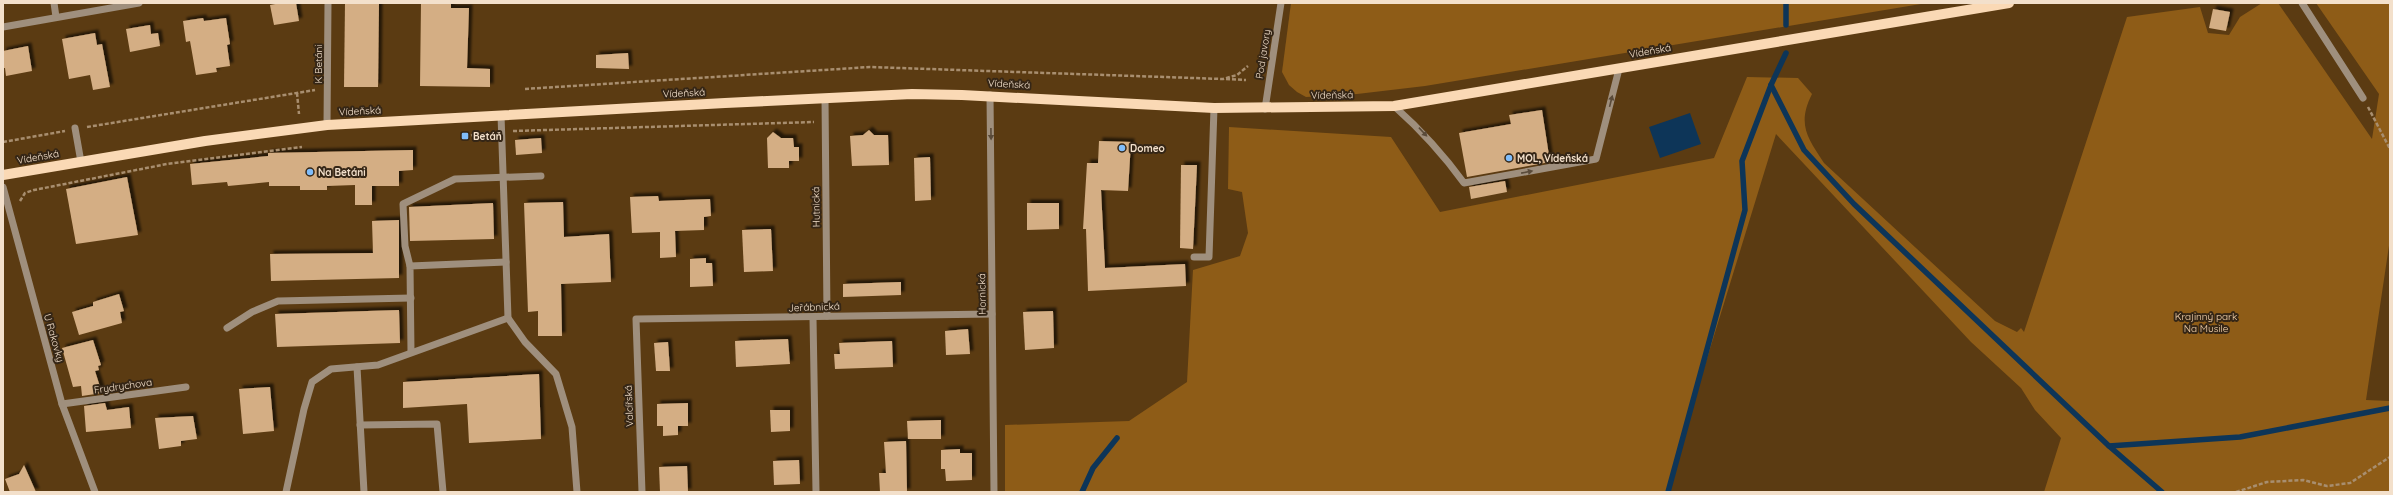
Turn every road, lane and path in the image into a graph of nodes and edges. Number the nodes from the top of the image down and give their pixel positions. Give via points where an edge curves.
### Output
1 (54, 3) edge
2 (139, 3) edge
3 (328, 3) edge
4 (1282, 3) edge
5 (2009, 3) edge
6 (2302, 3) edge
7 (56, 17) junction
8 (3, 27) edge
9 (1248, 66) dead end
10 (1619, 69) junction
11 (1223, 79) junction
12 (1246, 80) dead end
13 (318, 89) dead end
14 (525, 89) dead end
15 (297, 93) junction
16 (990, 95) junction
17 (825, 98) junction
18 (2363, 98) joint
19 (1394, 106) junction
20 (1214, 108) junction
21 (1265, 109) junction
22 (299, 114) dead end
23 (501, 116) junction
24 (825, 122) junction
25 (327, 125) junction
26 (75, 129) junction
27 (501, 131) junction
28 (464, 136) dead end
29 (3, 142) edge
30 (302, 147) dead end
31 (2390, 149) edge
32 (81, 162) junction
33 (3, 175) edge
34 (504, 176) junction
35 (541, 176) dead end
36 (3, 187) edge
37 (19, 204) dead end
38 (1194, 257) dead end
39 (506, 262) junction
40 (410, 266) junction
41 (411, 298) junction
42 (992, 314) junction
43 (828, 316) junction
44 (508, 318) junction
45 (813, 318) junction
46 (636, 319) joint
47 (227, 328) dead end
48 (411, 352) junction
49 (357, 367) junction
50 (186, 387) dead end
51 (62, 404) junction
52 (360, 425) junction
53 (2390, 457) edge
54 (95, 492) edge
55 (286, 492) edge
56 (364, 492) edge
57 (443, 492) edge
58 (577, 492) edge
59 (642, 492) edge
60 (816, 492) edge
61 (994, 492) edge
62 (2236, 492) edge

1 - 7 street
2 - 7 street
3 - 25 street, K Betáni
4 - 21 street, Pod javory
5 - 10 main road, Vídeňská
6 - 18 street
7 - 8 street
9 - 11 path via 1237,74
10 - 19 main road, Vídeňská
19 -> 10 street via 1421,130 1464,183 1596,159
11 - 12 path
11 - 14 path via 870,67
13 - 15 path
15 - 22 path
15 - 26 path
16 - 17 main road, Vídeňská via 912,94
16 - 20 main road, Vídeňská
16 -> 42 street, Hornická
17 - 23 main road, Vídeňská
17 - 24 street, Hutnická
18 - 31 path
19 - 21 main road, Vídeňská
20 - 21 main road, Vídeňská
20 - 38 street via 1209,257
23 - 25 main road, Vídeňská
23 - 27 street
24 - 27 path
24 - 43 street, Hutnická
25 - 32 main road, Vídeňská via 219,138
26 - 29 path
26 - 32 street
27 - 28 path
27 - 34 street
30 - 37 path via 167,164 34,190 25,193
32 - 33 main road, Vídeňská
34 - 35 street
34 - 39 street
34 - 40 street via 455,179 403,204 405,246
36 - 51 street, U Rakovky
39 - 40 street
39 - 44 street
40 - 41 street
41 - 47 street via 278,301 252,312
41 - 48 street
42 - 43 street, Jeřábnická
42 - 61 street, Hornická
43 - 45 street, Jeřábnická
44 - 48 street
44 - 58 street via 524,342 556,374 572,427
45 - 46 street, Jeřábnická
45 - 60 street
46 - 59 street, Valcířská
48 - 49 street via 378,365
49 - 52 street
49 - 55 street via 331,368 312,382
50 - 51 street, Frydrychova
51 - 54 street, U Rakovky
52 - 56 street
52 - 57 street via 437,424
53 - 62 path via 2350,484 2327,486 2303,480 2268,482

